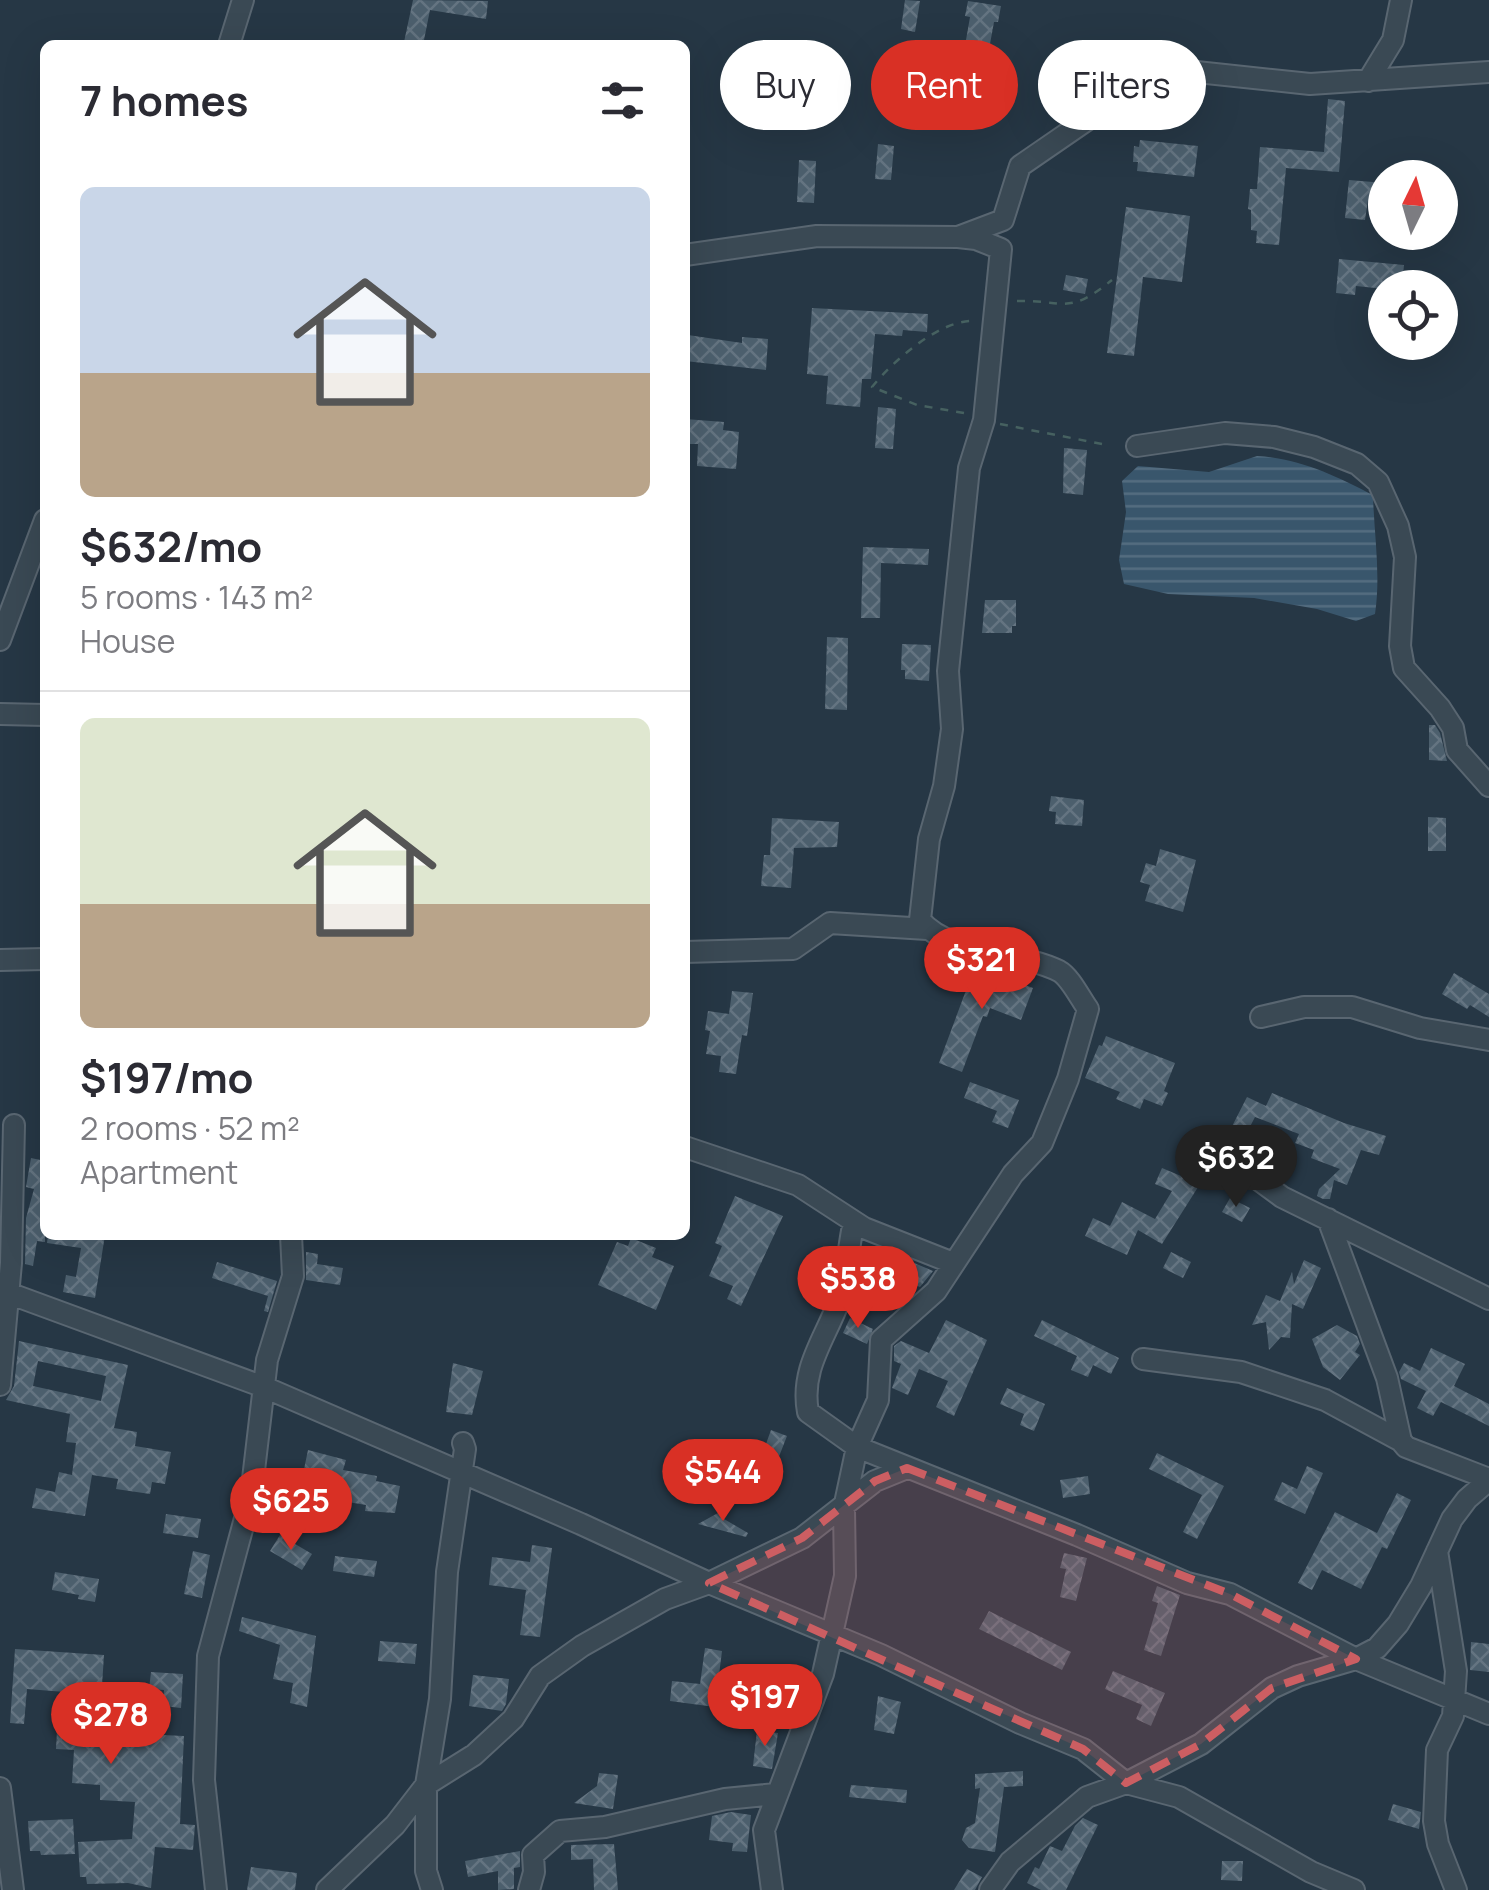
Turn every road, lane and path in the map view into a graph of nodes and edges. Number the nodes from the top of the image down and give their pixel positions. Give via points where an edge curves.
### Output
1 (242, 0) edge
2 (1401, 0) edge
3 (230, 40) edge
4 (1489, 72) edge
5 (1368, 81) junction
6 (1003, 220) junction
7 (958, 237) junction
8 (1001, 248) junction
9 (690, 254) edge
10 (1112, 280) dead end
11 (996, 303) junction
12 (993, 328) junction
13 (984, 420) junction
14 (1102, 444) dead end
15 (1137, 446) dead end
16 (40, 533) edge
17 (0, 640) edge
18 (0, 714) edge
19 (40, 715) edge
20 (1489, 786) edge
21 (927, 928) junction
22 (690, 952) edge
23 (40, 959) edge
24 (0, 960) edge
25 (1261, 1016) dead end
26 (1489, 1040) edge
27 (14, 1125) dead end
28 (690, 1148) edge
29 (1225, 1155) dead end
30 (1328, 1219) junction
31 (852, 1231) dead end
32 (292, 1240) edge
33 (953, 1263) junction
34 (4, 1290) edge
35 (1489, 1299) edge
36 (1143, 1359) dead end
37 (0, 1385) edge
38 (264, 1387) junction
39 (1402, 1441) junction
40 (462, 1442) dead end
41 (857, 1448) junction
42 (907, 1468) junction
43 (462, 1472) junction
44 (1489, 1480) edge
45 (844, 1508) junction
46 (1438, 1551) junction
47 (710, 1583) junction
48 (832, 1634) junction
49 (1356, 1659) junction
50 (1454, 1698) junction
51 (1489, 1714) edge
52 (1126, 1783) junction
53 (426, 1785) junction
54 (0, 1788) edge
55 (776, 1794) junction
56 (13, 1890) edge
57 (216, 1890) edge
58 (327, 1890) edge
59 (432, 1890) edge
60 (529, 1890) edge
61 (772, 1890) edge
62 (990, 1890) edge
63 (1354, 1890) edge
64 (1456, 1890) edge

1 - 3 street
2 - 5 street via 1393,40
4 - 5 street
5 - 6 street via 1310,84 1178,70 1145,80 1020,166
6 - 7 street
6 - 8 street
7 - 8 street
7 - 9 street via 817,236
8 - 11 street
10 - 11 path via 1086,300 1062,306
11 - 12 street
12 - 13 street
12 - 13 path via 962,320 893,361 872,387 918,406
13 - 14 path
13 - 21 street via 970,468 948,672 952,729 922,880 920,920
15 - 20 street via 1225,432 1274,438 1358,464 1378,482 1405,557 1404,668 1440,708 1454,728 1457,750
16 - 17 street
18 - 19 street
21 - 22 street via 830,923 794,950
21 - 33 street via 1062,972 1088,1008 1042,1143
23 - 24 street
25 - 26 street via 1304,1007 1352,1008
27 - 34 street
28 - 33 street via 798,1185 864,1228
29 - 30 street via 1282,1197
30 - 35 street
30 - 39 street via 1387,1378
31 - 41 street via 839,1300 814,1351 805,1395 808,1412
32 - 38 street via 294,1276
33 - 41 street via 936,1291 882,1340 878,1400
34 - 37 street
34 - 38 street
36 - 39 street via 1241,1372 1325,1400
38 - 43 street
38 - 57 street via 251,1496 208,1656 204,1780
39 - 44 street
40 - 43 street
41 - 42 street
41 - 45 street
42 - 45 street via 875,1481
42 - 49 street via 1187,1583 1230,1594
43 - 47 street
43 - 53 street
44 - 46 street via 1459,1509
45 - 47 street via 802,1538
45 - 48 street via 845,1576
46 - 49 street via 1398,1624
46 - 50 street
47 - 48 street
47 - 53 street via 665,1598 554,1666 513,1719 474,1755
48 - 52 street via 1083,1749
48 - 55 street via 824,1674
49 - 50 street
49 - 52 street via 1272,1688 1201,1744
50 - 51 street
50 - 64 street via 1437,1750 1434,1821
52 - 62 street via 1075,1806 1010,1862
52 - 63 street via 1179,1796
53 - 58 street
53 - 59 street
54 - 56 street
55 - 60 street via 560,1831 534,1855
55 - 61 street via 764,1830

